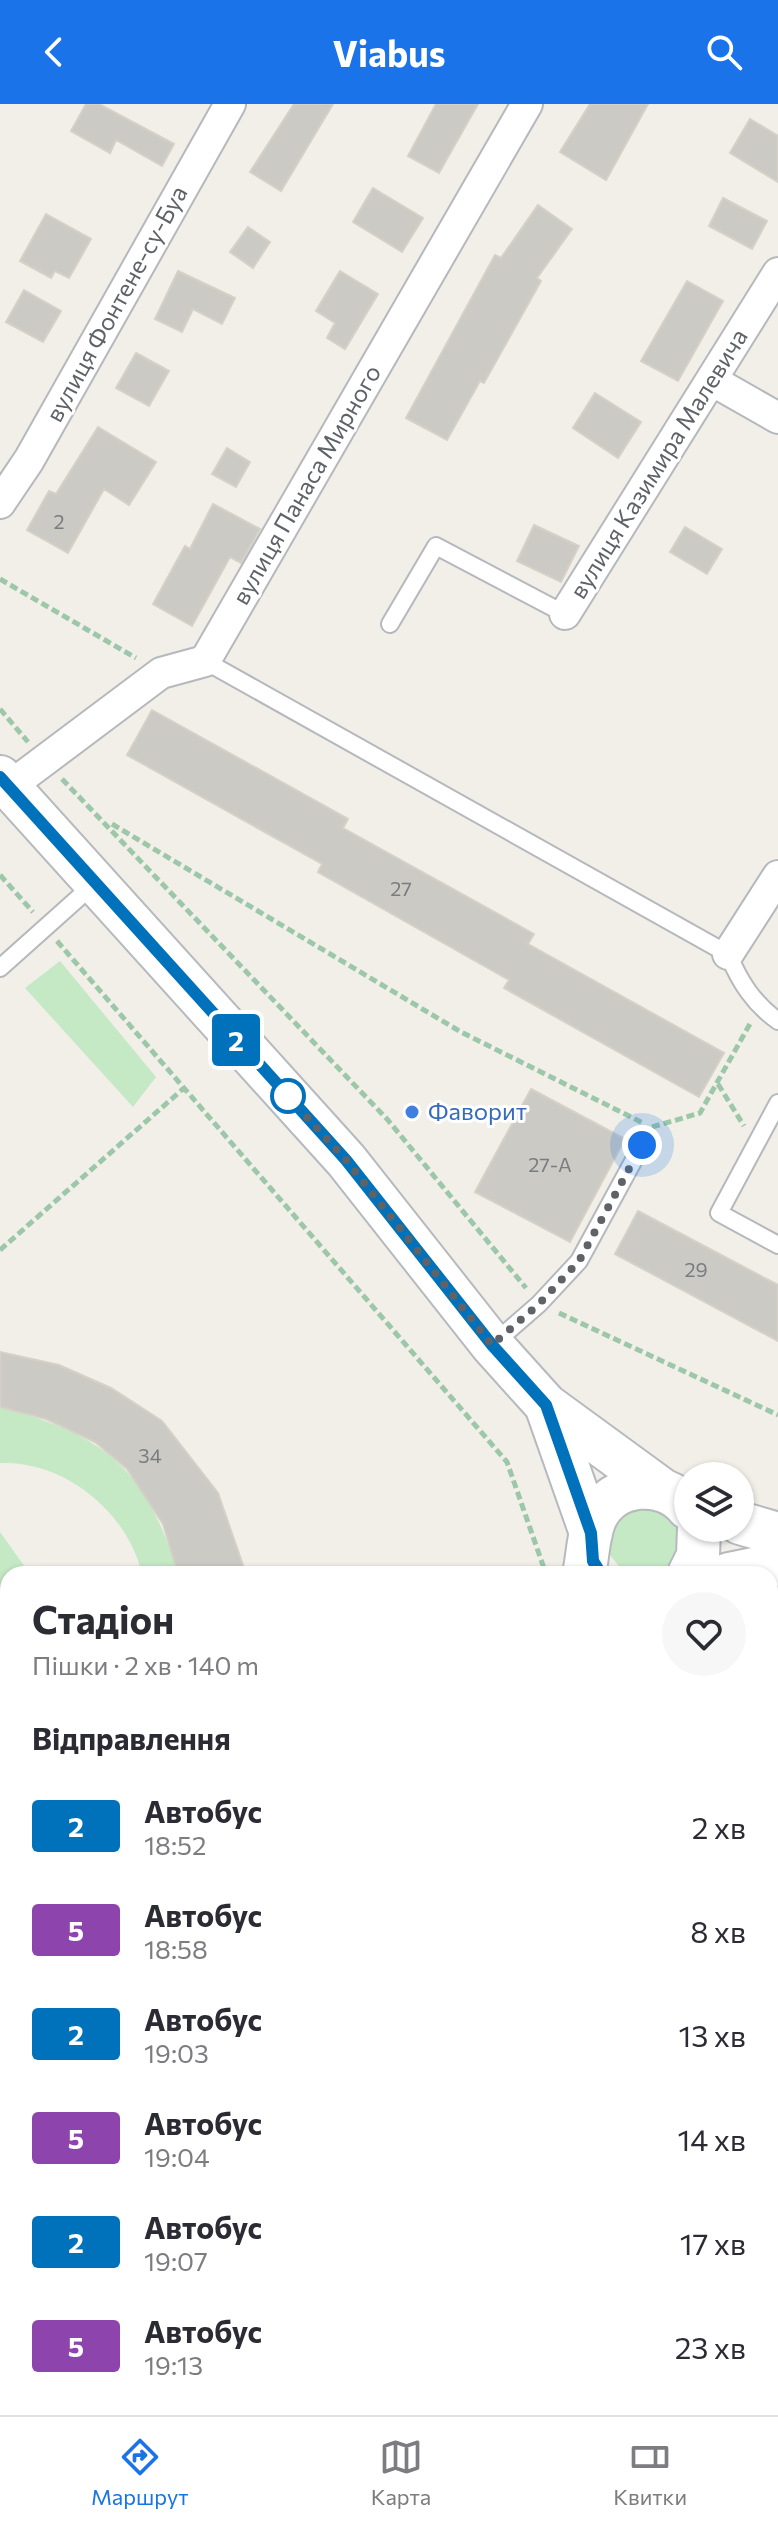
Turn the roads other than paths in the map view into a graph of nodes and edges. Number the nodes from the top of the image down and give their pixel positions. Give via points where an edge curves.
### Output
1 (230, 104) edge
2 (527, 104) edge
3 (778, 273) edge
4 (713, 381) junction
5 (778, 418) edge
6 (0, 503) edge
7 (565, 614) joint
8 (390, 624) dead end
9 (205, 661) junction
10 (4, 782) edge
11 (778, 876) edge
12 (94, 884) junction
13 (728, 954) junction
14 (0, 968) edge
15 (778, 1021) edge
16 (778, 1103) edge
17 (642, 1145) dead end
18 (778, 1245) edge
19 (492, 1345) junction
20 (546, 1405) junction
21 (674, 1495) edge
22 (674, 1497) edge
23 (754, 1527) edge
24 (778, 1534) edge
25 (698, 1542) edge
26 (591, 1557) edge
27 (693, 1566) edge

1 - 6 street, вулиця Фонтене-су-Буа
2 - 9 street, вулиця Панаса Мирного
3 - 4 street, вулиця Казимира Малевича
4 - 5 street
4 - 7 street, вулиця Казимира Малевича
7 - 8 lane via 436,546
9 - 10 street via 161,673 45,763
9 - 13 lane
10 - 12 main road
11 - 13 street
12 - 14 lane
12 - 19 main road via 346,1160
13 - 15 lane via 746,990
16 - 18 lane via 719,1213
17 - 19 lane via 579,1261
19 - 20 main road
20 - 21 main road
20 - 26 main road
22 - 26 main road via 630,1489 616,1495 595,1518
23 - 24 main road
25 - 27 main road

